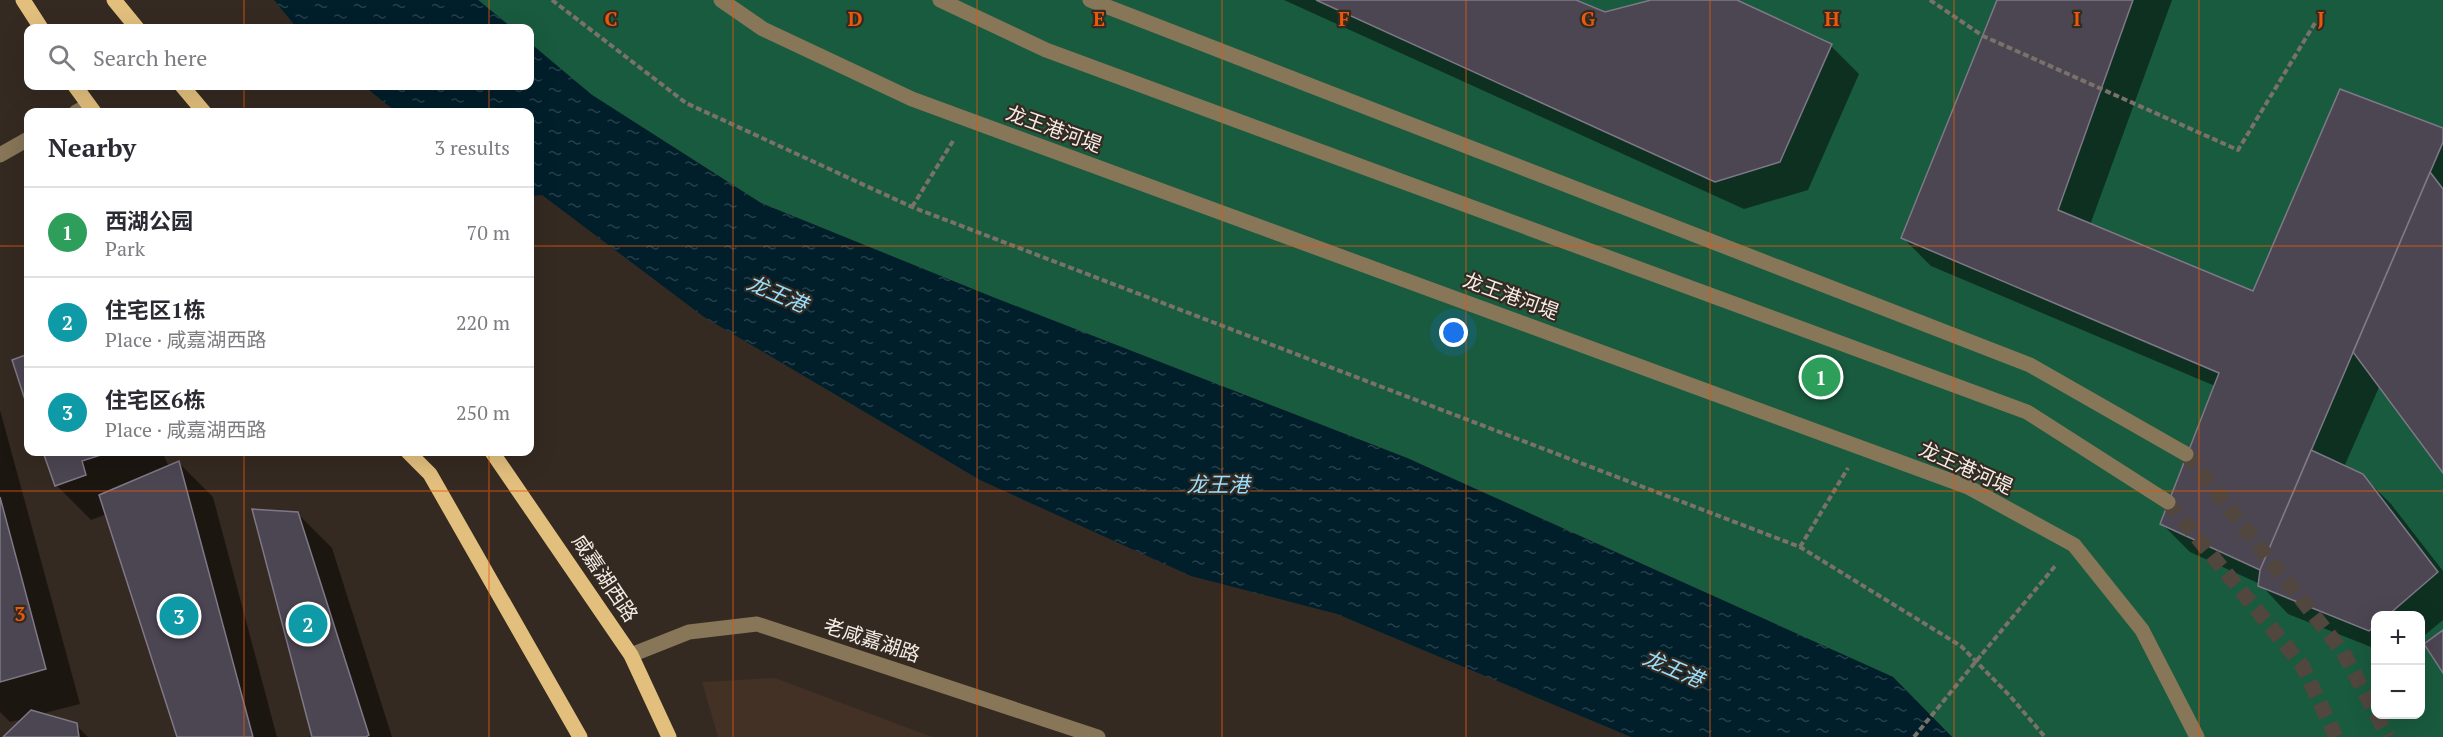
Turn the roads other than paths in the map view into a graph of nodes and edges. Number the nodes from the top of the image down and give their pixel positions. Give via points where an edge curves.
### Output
1 (23, 0) edge
2 (114, 0) edge
3 (721, 0) edge
4 (940, 0) edge
5 (1090, 0) edge
6 (38, 24) edge
7 (134, 24) edge
8 (77, 90) edge
9 (185, 90) edge
10 (85, 108) edge
11 (201, 108) edge
12 (24, 141) edge
13 (0, 155) edge
14 (2186, 454) tunnel mouth
15 (412, 456) edge
16 (495, 456) edge
17 (2168, 502) tunnel mouth
18 (631, 655) junction
19 (580, 737) edge
20 (669, 737) edge
21 (1098, 737) edge
22 (2197, 737) edge

1 - 6 main road
2 - 7 main road
3 - 22 street, 龙王港河堤 via 762,29 912,99 1968,487 2074,544 2142,630
4 - 17 street via 1046,50 2027,412
5 - 14 street via 2030,365
8 - 10 main road
9 - 11 main road
12 - 13 street
15 - 19 main road via 430,474
16 - 18 main road, 咸嘉湖西路
18 - 20 main road, 咸嘉湖西路
18 - 21 street, 老咸嘉湖路 via 689,632 757,624

